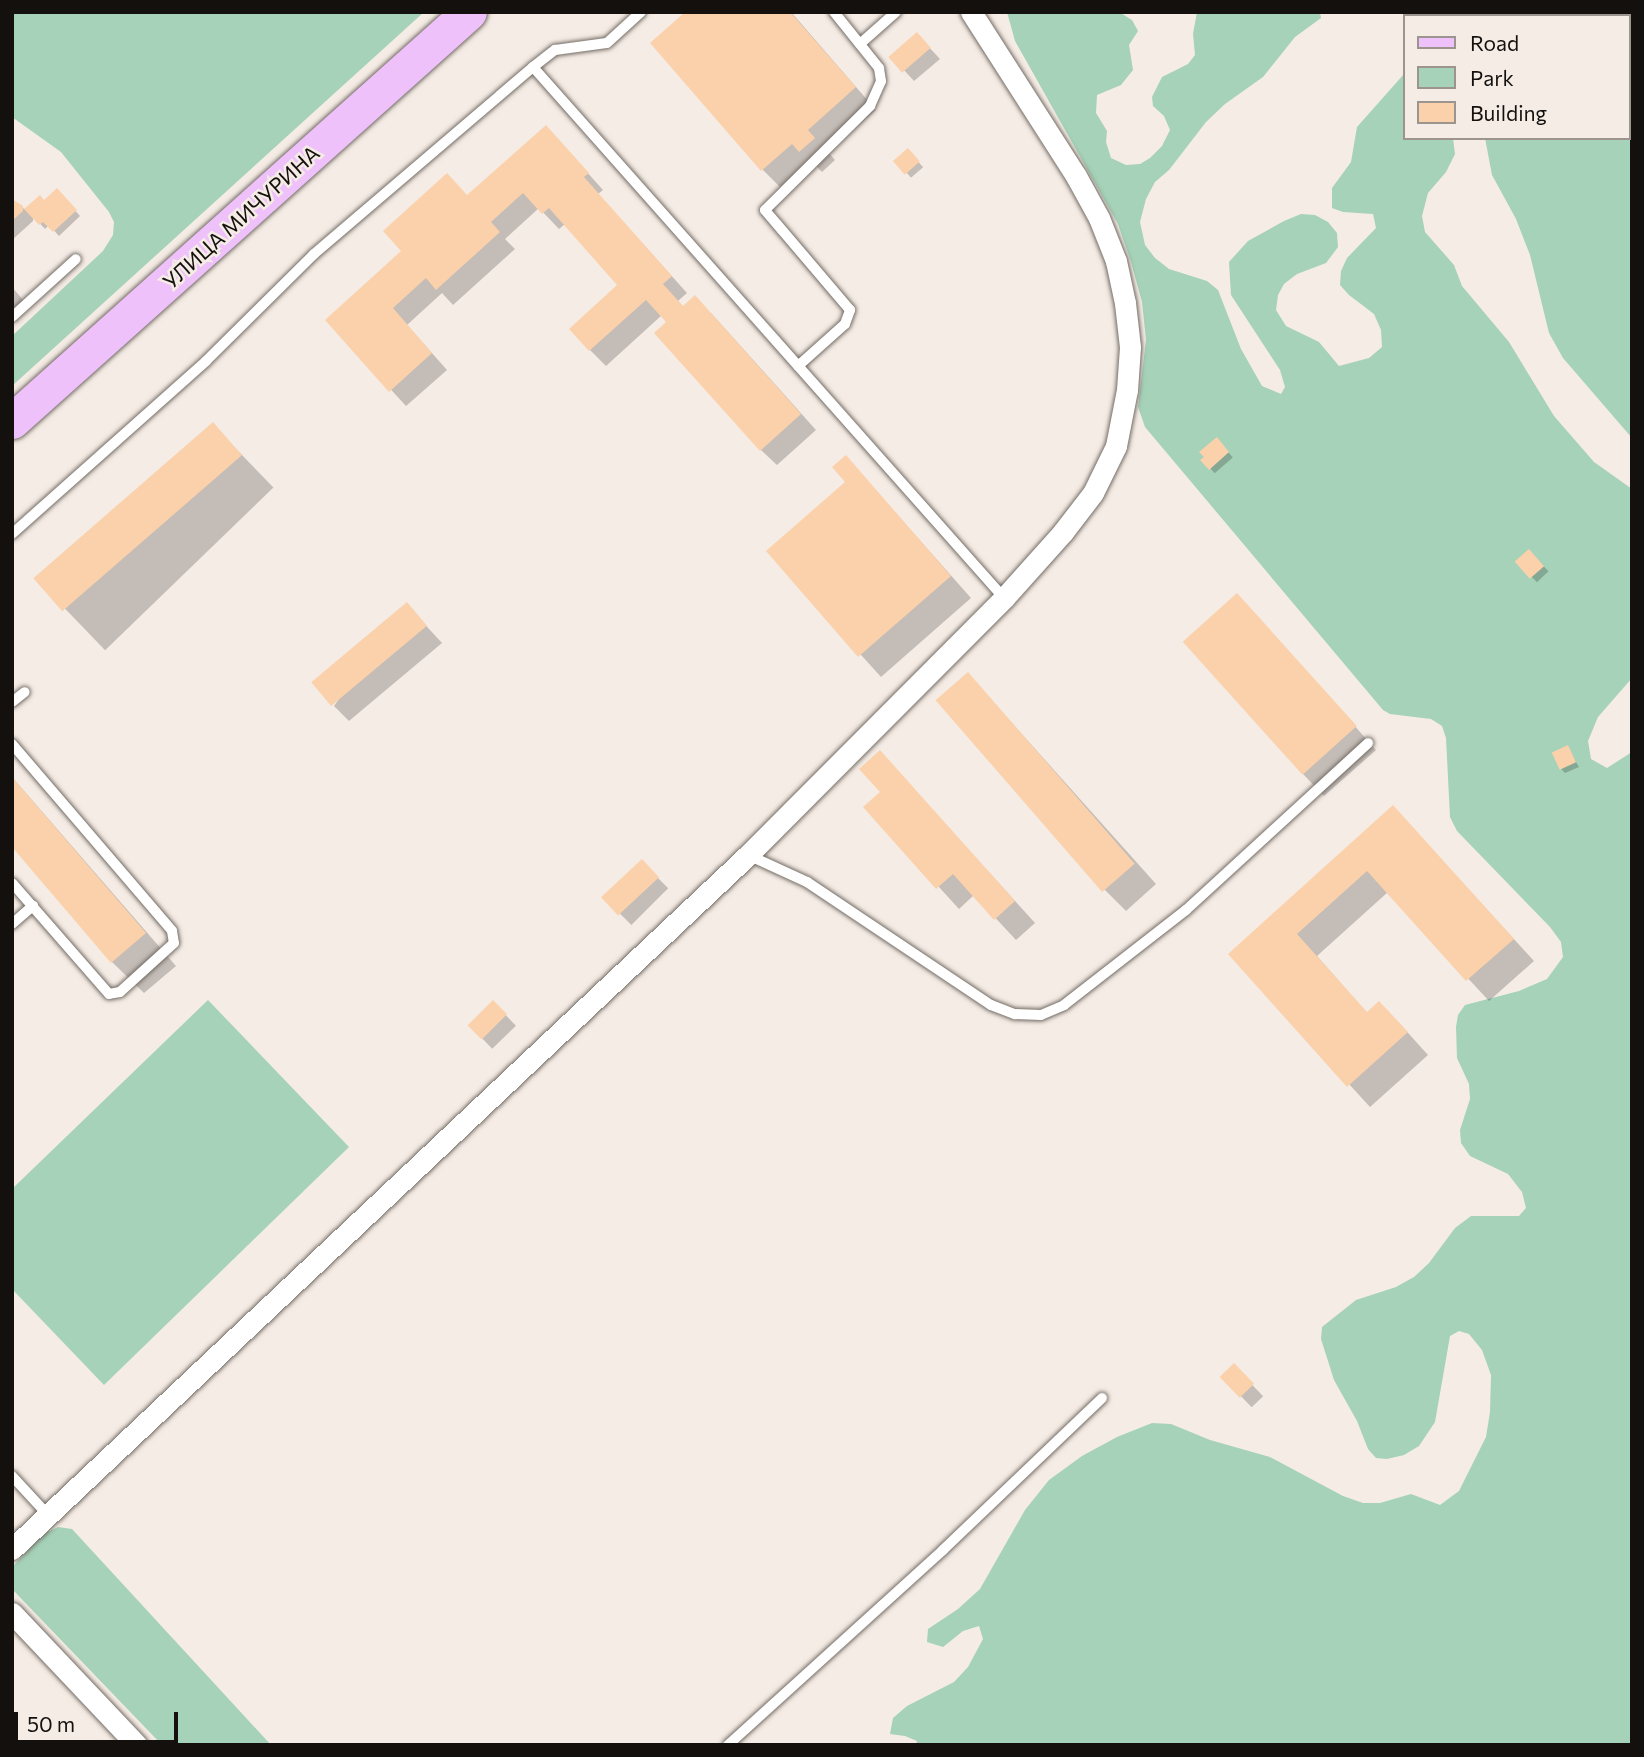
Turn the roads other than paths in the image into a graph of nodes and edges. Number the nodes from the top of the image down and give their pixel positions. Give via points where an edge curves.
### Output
1 (469, 12) edge
2 (641, 12) edge
3 (834, 12) edge
4 (896, 12) edge
5 (971, 12) edge
6 (860, 44) junction
7 (533, 67) junction
8 (76, 259) dead end
9 (12, 317) edge
10 (798, 366) junction
11 (12, 421) edge
12 (12, 534) edge
13 (1004, 598) junction
14 (25, 692) dead end
15 (12, 702) edge
16 (1368, 743) dead end
17 (12, 744) edge
18 (748, 855) junction
19 (12, 883) edge
20 (33, 906) junction
21 (12, 924) edge
22 (1102, 1398) dead end
23 (12, 1475) edge
24 (48, 1515) junction
25 (12, 1549) edge
26 (12, 1613) edge
27 (137, 1745) edge
28 (728, 1745) edge

1 - 11 main road, УЛИЦА МИЧУРИНА
2 - 7 lane via 607,43 555,50
3 - 6 lane
4 - 6 lane
5 - 13 street via 1099,218 1115,261 1130,347 1116,446 1093,493
6 - 10 lane via 879,68 878,93 765,210 850,310 845,324
7 - 10 lane
7 - 12 lane via 314,254 206,360
8 - 9 lane
10 - 13 lane
13 - 18 street
14 - 15 lane
16 - 18 lane via 1186,910 1064,1005 1041,1015 1015,1014 991,1005 807,882
17 - 20 lane via 172,931 174,943 120,992 109,994
18 - 24 street
19 - 20 lane
20 - 21 lane
22 - 28 lane
23 - 24 lane
24 - 25 street
26 - 27 street

